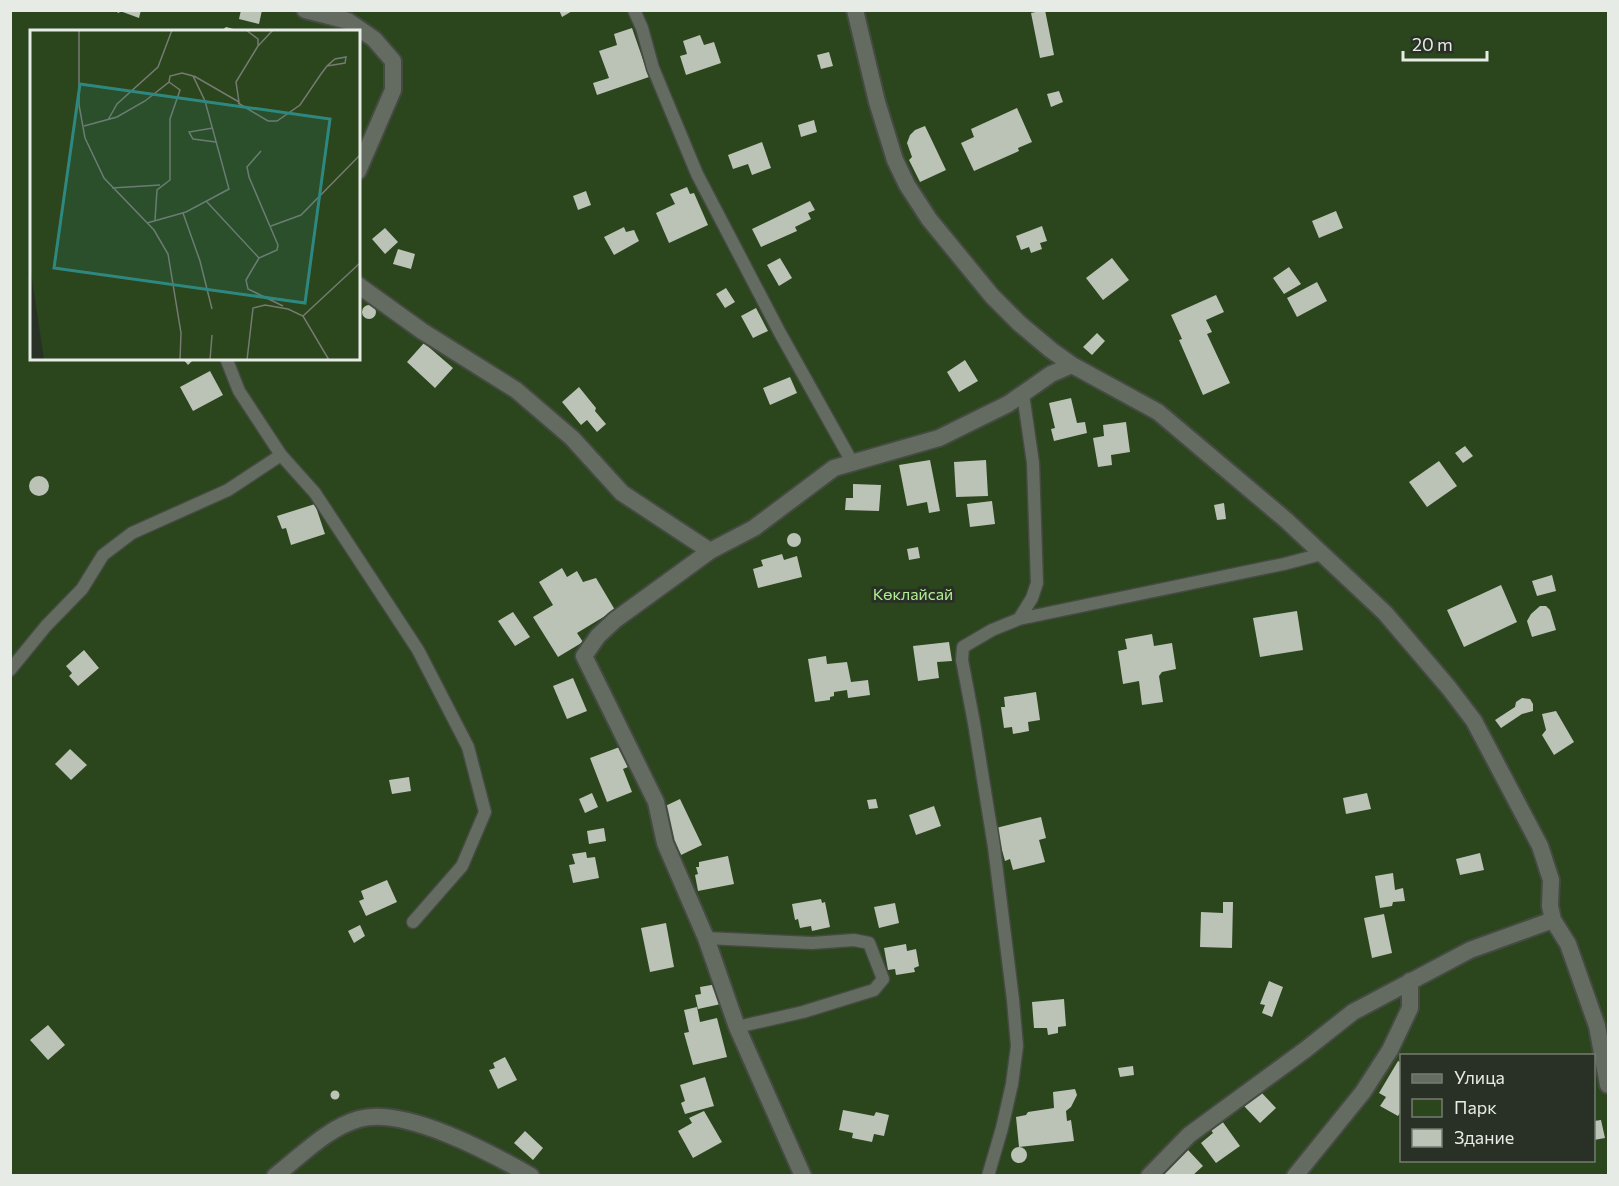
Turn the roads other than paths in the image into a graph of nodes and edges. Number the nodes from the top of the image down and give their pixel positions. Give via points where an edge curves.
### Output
1 (305, 10) edge
2 (634, 10) edge
3 (855, 10) edge
4 (360, 166) edge
5 (360, 286) edge
6 (227, 360) edge
7 (1072, 365) junction
8 (1023, 394) junction
9 (281, 455) junction
10 (852, 462) junction
11 (710, 551) junction
12 (1322, 554) junction
13 (1019, 620) junction
14 (10, 670) edge
15 (1553, 920) junction
16 (413, 922) dead end
17 (706, 938) junction
18 (1410, 981) junction
19 (738, 1026) junction
20 (1608, 1085) edge
21 (275, 1176) edge
22 (531, 1176) edge
23 (803, 1176) edge
24 (988, 1176) edge
25 (1149, 1176) edge
26 (1295, 1176) edge

1 - 4 street via 348,21 374,39 393,61 393,90
2 - 10 lane via 653,68 698,174
3 - 7 street via 877,102 907,185 992,296
5 - 11 street via 516,390 572,438 622,493
6 - 9 lane via 239,391
7 - 8 street
7 - 12 street via 1158,412
8 - 10 street via 939,438
8 - 13 lane via 1034,463 1036,584
9 - 14 lane via 228,490 132,533 103,555 82,589
9 - 16 lane via 315,493 418,650 468,747 485,812 462,866
10 - 11 street via 834,468 754,528
11 - 17 street via 615,620 584,656 656,802 665,843
12 - 13 lane
12 - 15 street via 1385,613 1474,721 1540,846 1551,880
13 - 24 lane via 963,647 962,660 994,847 1017,1046 1012,1084
15 - 18 street via 1470,950
15 - 20 street via 1568,944 1597,1026
17 - 19 street
17 - 19 lane via 869,943 884,980 874,990 803,1012
18 - 25 street via 1353,1012 1188,1134
18 - 26 street via 1410,1008 1390,1050 1363,1092
19 - 23 street
21 - 22 street via 334,1129 360,1118 393,1118 484,1150

